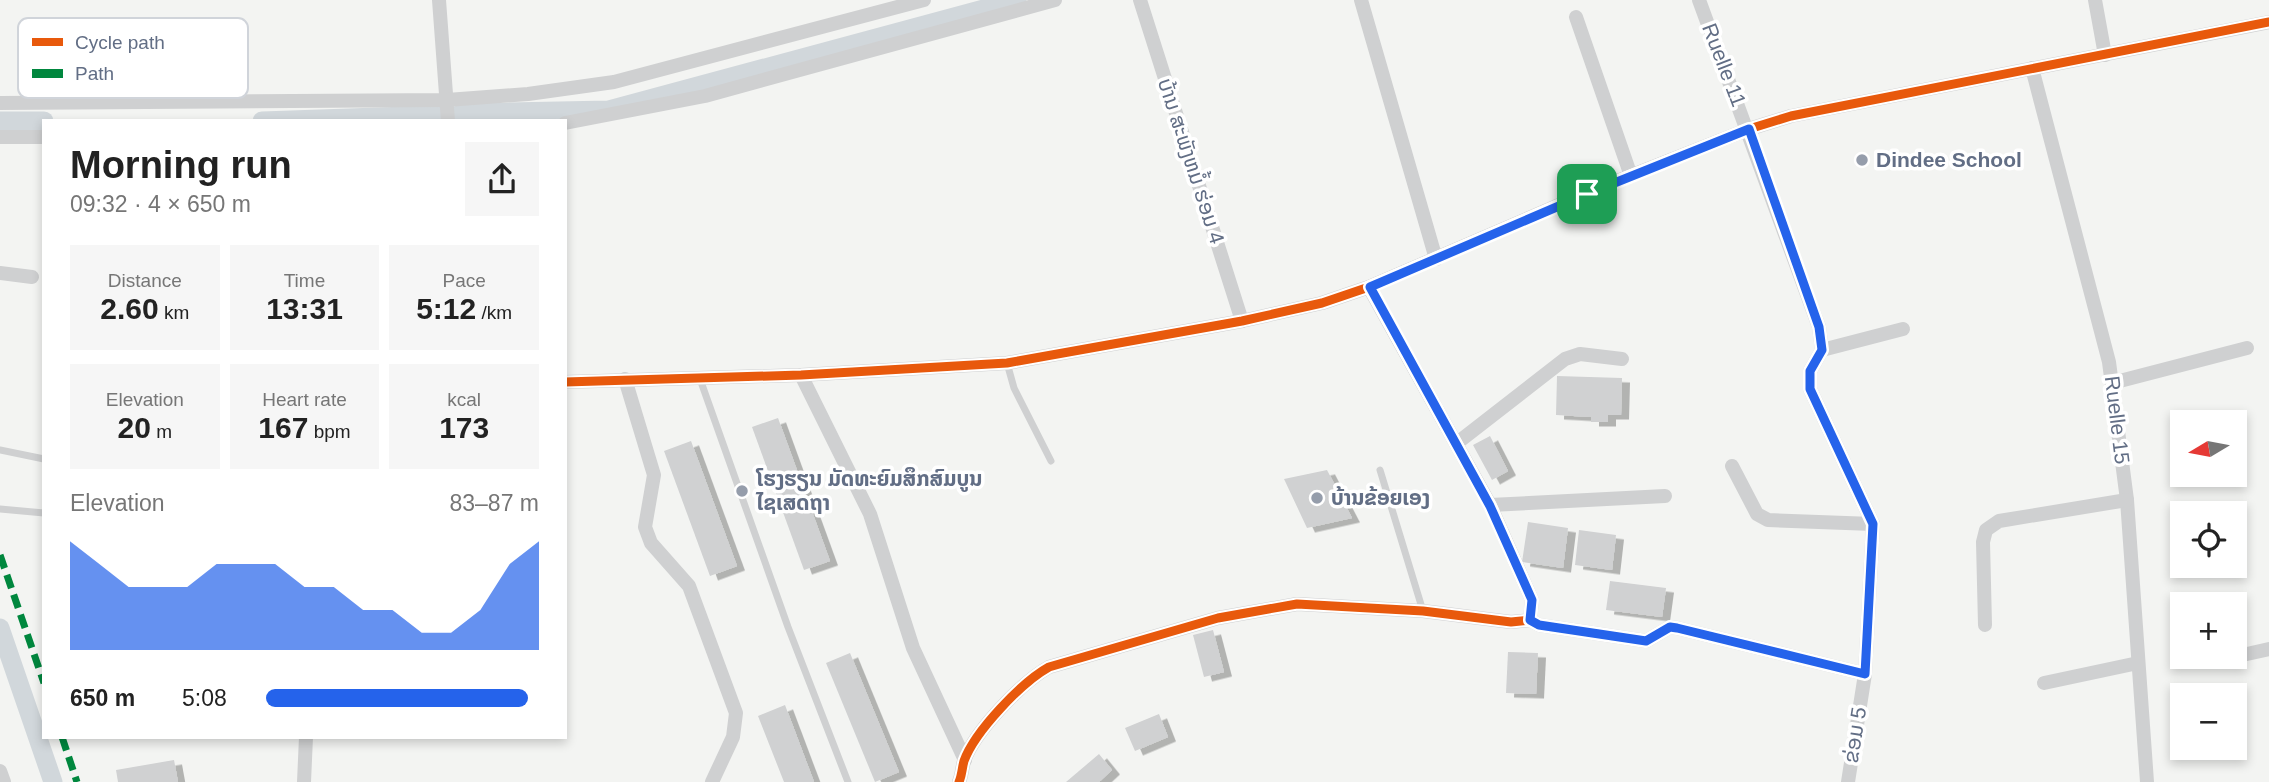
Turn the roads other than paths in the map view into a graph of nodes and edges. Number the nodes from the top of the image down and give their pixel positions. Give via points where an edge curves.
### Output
1 (439, 0) edge
2 (924, 0) edge
3 (1055, 0) edge
4 (1140, 0) edge
5 (1361, 0) edge
6 (1699, 0) edge
7 (2095, 0) edge
8 (1576, 17) dead end
9 (2269, 22) edge
10 (2105, 55) junction
11 (2032, 68) junction
12 (447, 100) junction
13 (0, 103) edge
14 (449, 119) edge
15 (567, 123) edge
16 (1749, 129) junction
17 (0, 136) edge
18 (42, 136) edge
19 (1631, 176) junction
20 (1436, 259) junction
21 (0, 273) edge
22 (32, 277) dead end
23 (1370, 287) junction
24 (1242, 321) junction
25 (1903, 329) dead end
26 (2247, 348) dead end
27 (1822, 350) junction
28 (1622, 359) dead end
29 (1007, 363) junction
30 (801, 375) junction
31 (700, 378) junction
32 (625, 379) junction
33 (567, 383) edge
34 (2112, 383) junction
35 (1457, 443) junction
36 (0, 450) edge
37 (42, 459) edge
38 (1051, 461) dead end
39 (1732, 466) dead end
40 (1380, 470) dead end
41 (1665, 496) dead end
42 (2127, 500) junction
43 (1490, 506) junction
44 (0, 509) edge
45 (42, 513) edge
46 (1873, 524) junction
47 (1423, 611) junction
48 (1530, 620) junction
49 (1984, 625) dead end
50 (2269, 649) edge
51 (2247, 654) edge
52 (2138, 663) junction
53 (1865, 674) junction
54 (2044, 683) dead end
55 (306, 739) edge
56 (965, 760) junction
57 (0, 771) edge
58 (4, 782) edge
59 (304, 782) edge
60 (712, 782) edge
61 (848, 782) edge
62 (959, 782) edge
63 (1848, 782) edge
64 (2147, 782) edge

1 - 12 street
2 - 12 street via 614,82
3 - 15 street via 705,96
4 - 24 street, ບ້ານ ສະພັງຫມໍ້ ຮ່ອມ 4
5 - 20 street
6 - 16 street, Ruelle 11
7 - 10 street
8 - 19 street
9 - 10 street
10 - 11 street
11 - 16 street via 1846,104
11 - 34 street, Ruelle 15
12 - 13 street
12 - 14 street
16 - 19 street
16 - 27 street via 1819,327
17 - 18 street
19 - 20 street
20 - 23 street
21 - 22 street
23 - 24 street
23 - 35 street
24 - 29 street
25 - 27 street
26 - 34 street
27 - 46 street, ຂ່ອມ 5 via 1810,371 1810,389
28 - 35 street via 1580,354 1565,359
29 - 30 street
29 - 38 lane via 1014,388
30 - 31 street
30 - 56 street via 870,514 913,648
31 - 32 street
31 - 61 lane
32 - 33 street
32 - 60 street via 654,475 645,527 651,543 689,586 736,713 733,737
34 - 42 street, Ruelle 15
35 - 43 street
36 - 37 lane
39 - 46 street via 1757,514 1768,520
40 - 47 lane
41 - 43 street
42 - 49 street via 1999,521 1986,530
42 - 52 street, Ruelle 15
43 - 48 street via 1532,600
44 - 45 lane
46 - 53 street, ຂ່ອມ 5
47 - 48 street via 1511,622
47 - 56 street via 1297,604 1218,618 1049,667 1033,676 992,720
48 - 53 street via 1646,641 1670,627 1677,628
50 - 51 street
52 - 54 street
52 - 64 street, Ruelle 15
53 - 63 street, ຂ່ອມ 5
55 - 59 street
56 - 62 street
57 - 58 street

